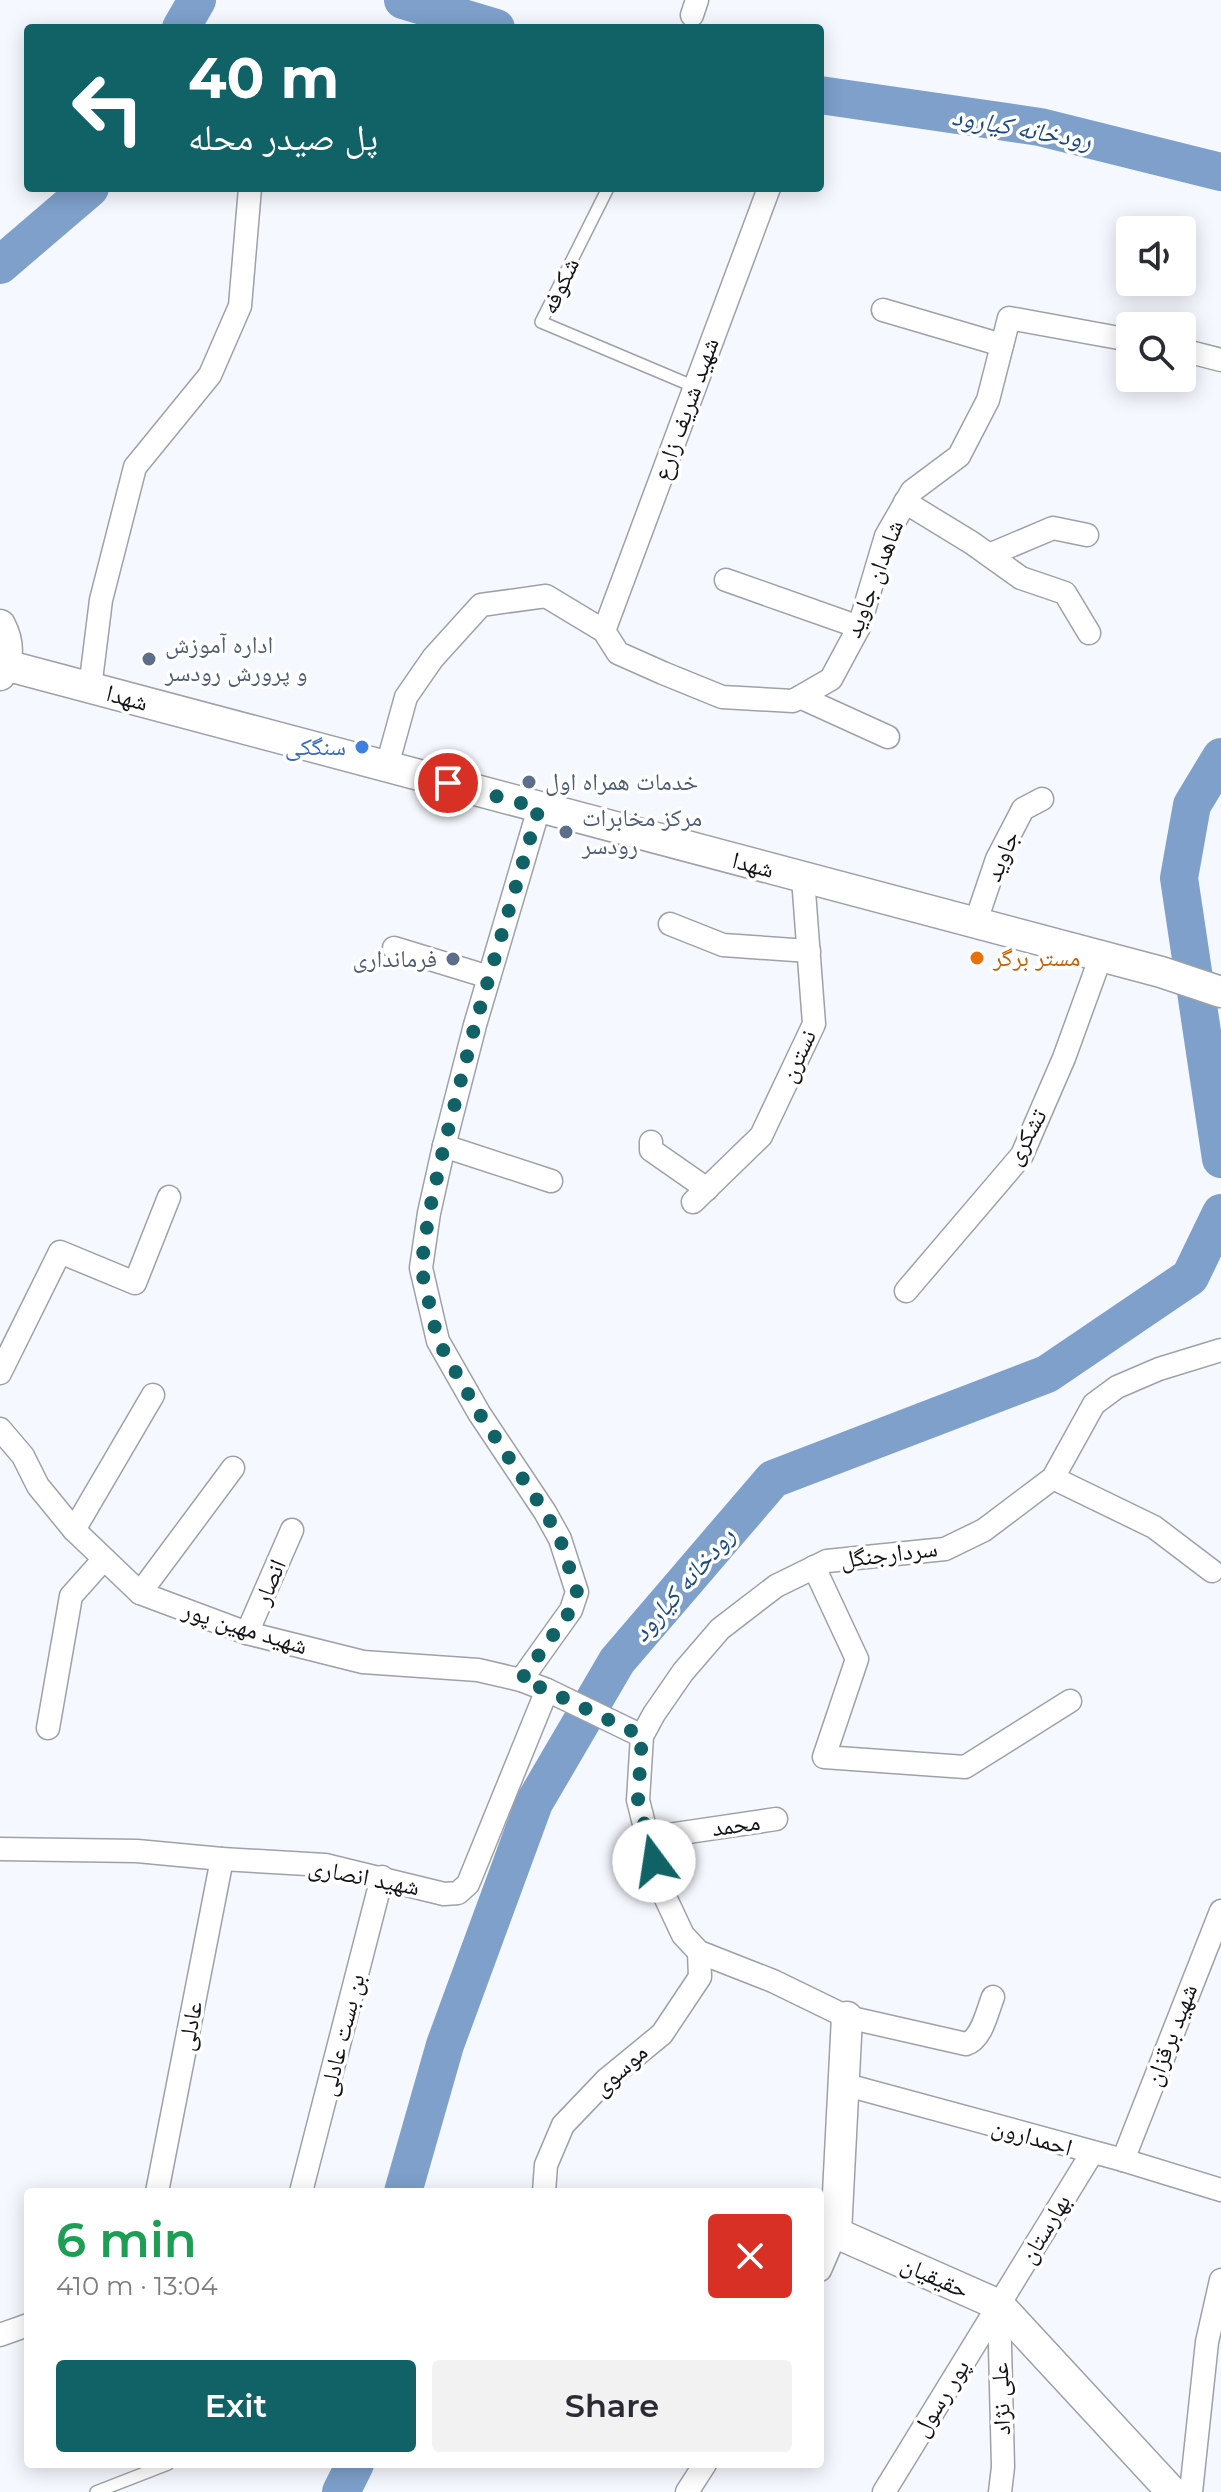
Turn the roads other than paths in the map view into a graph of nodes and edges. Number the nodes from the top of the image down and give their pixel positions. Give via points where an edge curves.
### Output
1 (250, 192) edge
2 (606, 192) edge
3 (768, 192) edge
4 (883, 310) dead end
5 (1116, 337) edge
6 (1002, 345) junction
7 (1196, 354) edge
8 (1221, 360) edge
9 (695, 387) junction
10 (905, 502) junction
11 (1087, 535) dead end
12 (989, 555) junction
13 (726, 580) dead end
14 (0, 625) edge
15 (859, 627) junction
16 (604, 631) junction
17 (1089, 633) dead end
18 (3, 670) edge
19 (90, 688) junction
20 (800, 697) junction
21 (888, 737) dead end
22 (387, 766) junction
23 (1042, 799) dead end
24 (539, 808) junction
25 (803, 878) junction
26 (670, 924) dead end
27 (975, 924) junction
28 (394, 948) dead end
29 (809, 951) junction
30 (1101, 956) junction
31 (489, 977) junction
32 (1221, 992) edge
33 (651, 1142) dead end
34 (444, 1146) junction
35 (551, 1181) dead end
36 (169, 1197) dead end
37 (906, 1291) dead end
38 (1221, 1350) edge
39 (0, 1373) edge
40 (153, 1395) dead end
41 (0, 1429) edge
42 (233, 1468) dead end
43 (1053, 1478) junction
44 (74, 1530) junction
45 (292, 1530) dead end
46 (104, 1559) junction
47 (814, 1567) junction
48 (1212, 1571) dead end
49 (140, 1593) junction
50 (247, 1633) junction
51 (521, 1680) junction
52 (555, 1693) junction
53 (1070, 1701) dead end
54 (48, 1728) dead end
55 (642, 1736) junction
56 (776, 1819) dead end
57 (648, 1838) junction
58 (0, 1849) edge
59 (222, 1859) junction
60 (382, 1877) junction
61 (1221, 1911) edge
62 (699, 1952) junction
63 (993, 1997) dead end
64 (847, 2017) junction
65 (843, 2084) junction
66 (1092, 2153) junction
67 (1123, 2160) junction
68 (158, 2188) edge
69 (302, 2188) edge
70 (544, 2188) edge
71 (1221, 2190) edge
72 (836, 2233) junction
73 (824, 2261) edge
74 (1221, 2280) edge
75 (999, 2305) junction
76 (24, 2326) edge
77 (0, 2335) edge
78 (158, 2468) edge
79 (702, 2468) edge
80 (96, 2492) edge
81 (687, 2492) edge
82 (884, 2492) edge
83 (1000, 2492) edge
84 (1172, 2492) edge
85 (1191, 2492) edge

1 - 19 street via 240,306 210,375 135,467 101,600
2 - 9 lane, شکوفه via 541,322
3 - 9 street, شهید شریف زارع
4 - 6 street
5 - 6 street, شاهدان جاوید via 1009,318
6 - 10 street, شاهدان جاوید via 988,400 959,456
7 - 8 street
9 - 16 street, شهید شریف زارع
10 - 12 street
10 - 15 street, شاهدان جاوید via 886,536
11 - 12 street via 1053,528
12 - 17 street via 1021,578 1065,593
13 - 15 street
14 - 18 main road via 8,652
15 - 20 street, شاهدان جاوید via 831,679
16 - 20 street via 618,653 722,697
16 - 22 street via 546,596 481,605 406,697
18 - 19 main road, شهدا
19 - 22 main road, شهدا
20 - 21 street
22 - 24 main road, شهدا
23 - 27 street, جاوید via 1023,809 997,859
24 - 25 main road, شهدا
24 - 31 street
25 - 27 main road, شهدا
25 - 29 street, نسترن
26 - 29 street via 723,945
27 - 30 main road, شهدا
28 - 31 street
29 - 33 street, نسترن via 814,1024 761,1136 700,1196 651,1150
30 - 32 main road, شهدا
30 - 37 street, تشکری via 1022,1155
31 - 34 street
34 - 35 street
34 - 51 street via 421,1268 438,1341 560,1539 577,1592 571,1610
36 - 39 street via 135,1283 60,1252
38 - 43 street, سردارجنگل via 1159,1369 1117,1387 1094,1404
40 - 44 street
41 - 44 street, شهید مهین پور
42 - 49 street
43 - 47 street, سردارجنگل via 984,1530 945,1549 827,1561
43 - 48 street via 1154,1527
44 - 46 street, شهید مهین پور
45 - 50 street, انصار
46 - 49 street, شهید مهین پور
46 - 54 street via 71,1596
47 - 53 street via 857,1659 824,1757 965,1767
47 - 55 street, سردارجنگل via 776,1586 720,1629 683,1672
49 - 50 street, شهید مهین پور
50 - 51 street, شهید مهین پور via 363,1662 478,1670
51 - 52 street, شهید مهین پور
52 - 55 street, شهید مهین پور
52 - 60 street, شهید انصاری via 468,1884 458,1893 444,1894
55 - 57 street, سردارجنگل via 638,1800
56 - 57 street, محمد
57 - 62 street, سردارجنگل via 659,1884 683,1935
58 - 59 street, شهید انصاری via 137,1851
59 - 60 street, شهید انصاری via 325,1865
59 - 68 street, عادلی
60 - 69 street, بن بست عادلی
61 - 67 street, شهید برقزان
62 - 64 street
62 - 70 street, موسوی via 700,1977 662,2034 606,2080 563,2125 546,2165
63 - 64 street via 977,2036 966,2044
64 - 65 main road
65 - 66 street, احمدارون
65 - 72 main road
66 - 67 street, احمدارون
66 - 75 street, بهارستان
67 - 71 street, احمدارون
72 - 73 street
72 - 75 main road, حقیقیان
74 - 85 street via 1207,2342
75 - 82 street, پور رسول
75 - 83 street, علی نژاد
75 - 84 main road, حقیقیان
76 - 77 street
78 - 80 lane
79 - 81 street

